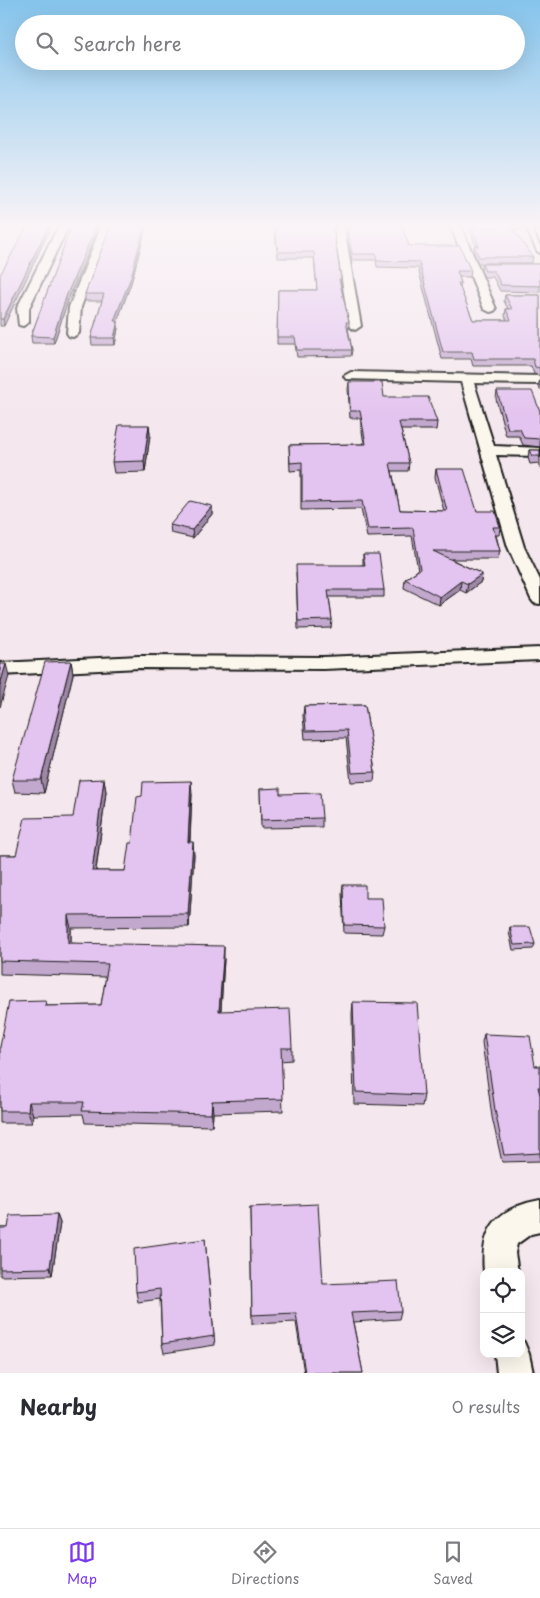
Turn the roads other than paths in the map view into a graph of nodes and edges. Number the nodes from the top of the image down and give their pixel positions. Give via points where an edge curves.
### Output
1 (31, 291) edge
2 (80, 291) edge
3 (349, 291) edge
4 (488, 291) edge
5 (490, 309) dead end
6 (23, 322) dead end
7 (355, 326) dead end
8 (72, 333) dead end
9 (351, 376) dead end
10 (467, 380) junction
11 (540, 380) edge
12 (488, 450) junction
13 (540, 452) edge
14 (540, 599) edge
15 (540, 654) edge
16 (0, 670) edge
17 (540, 1216) edge
18 (501, 1268) edge
19 (513, 1358) edge
20 (515, 1373) edge

1 - 6 street via 23,308
2 - 8 street via 74,307
3 - 7 street
4 - 5 street
9 - 10 street
10 - 11 street
10 - 12 street
12 - 13 street
12 - 14 street via 516,547
15 - 16 street via 323,663 139,662
17 - 18 street via 524,1220 503,1235 499,1253
19 - 20 street

